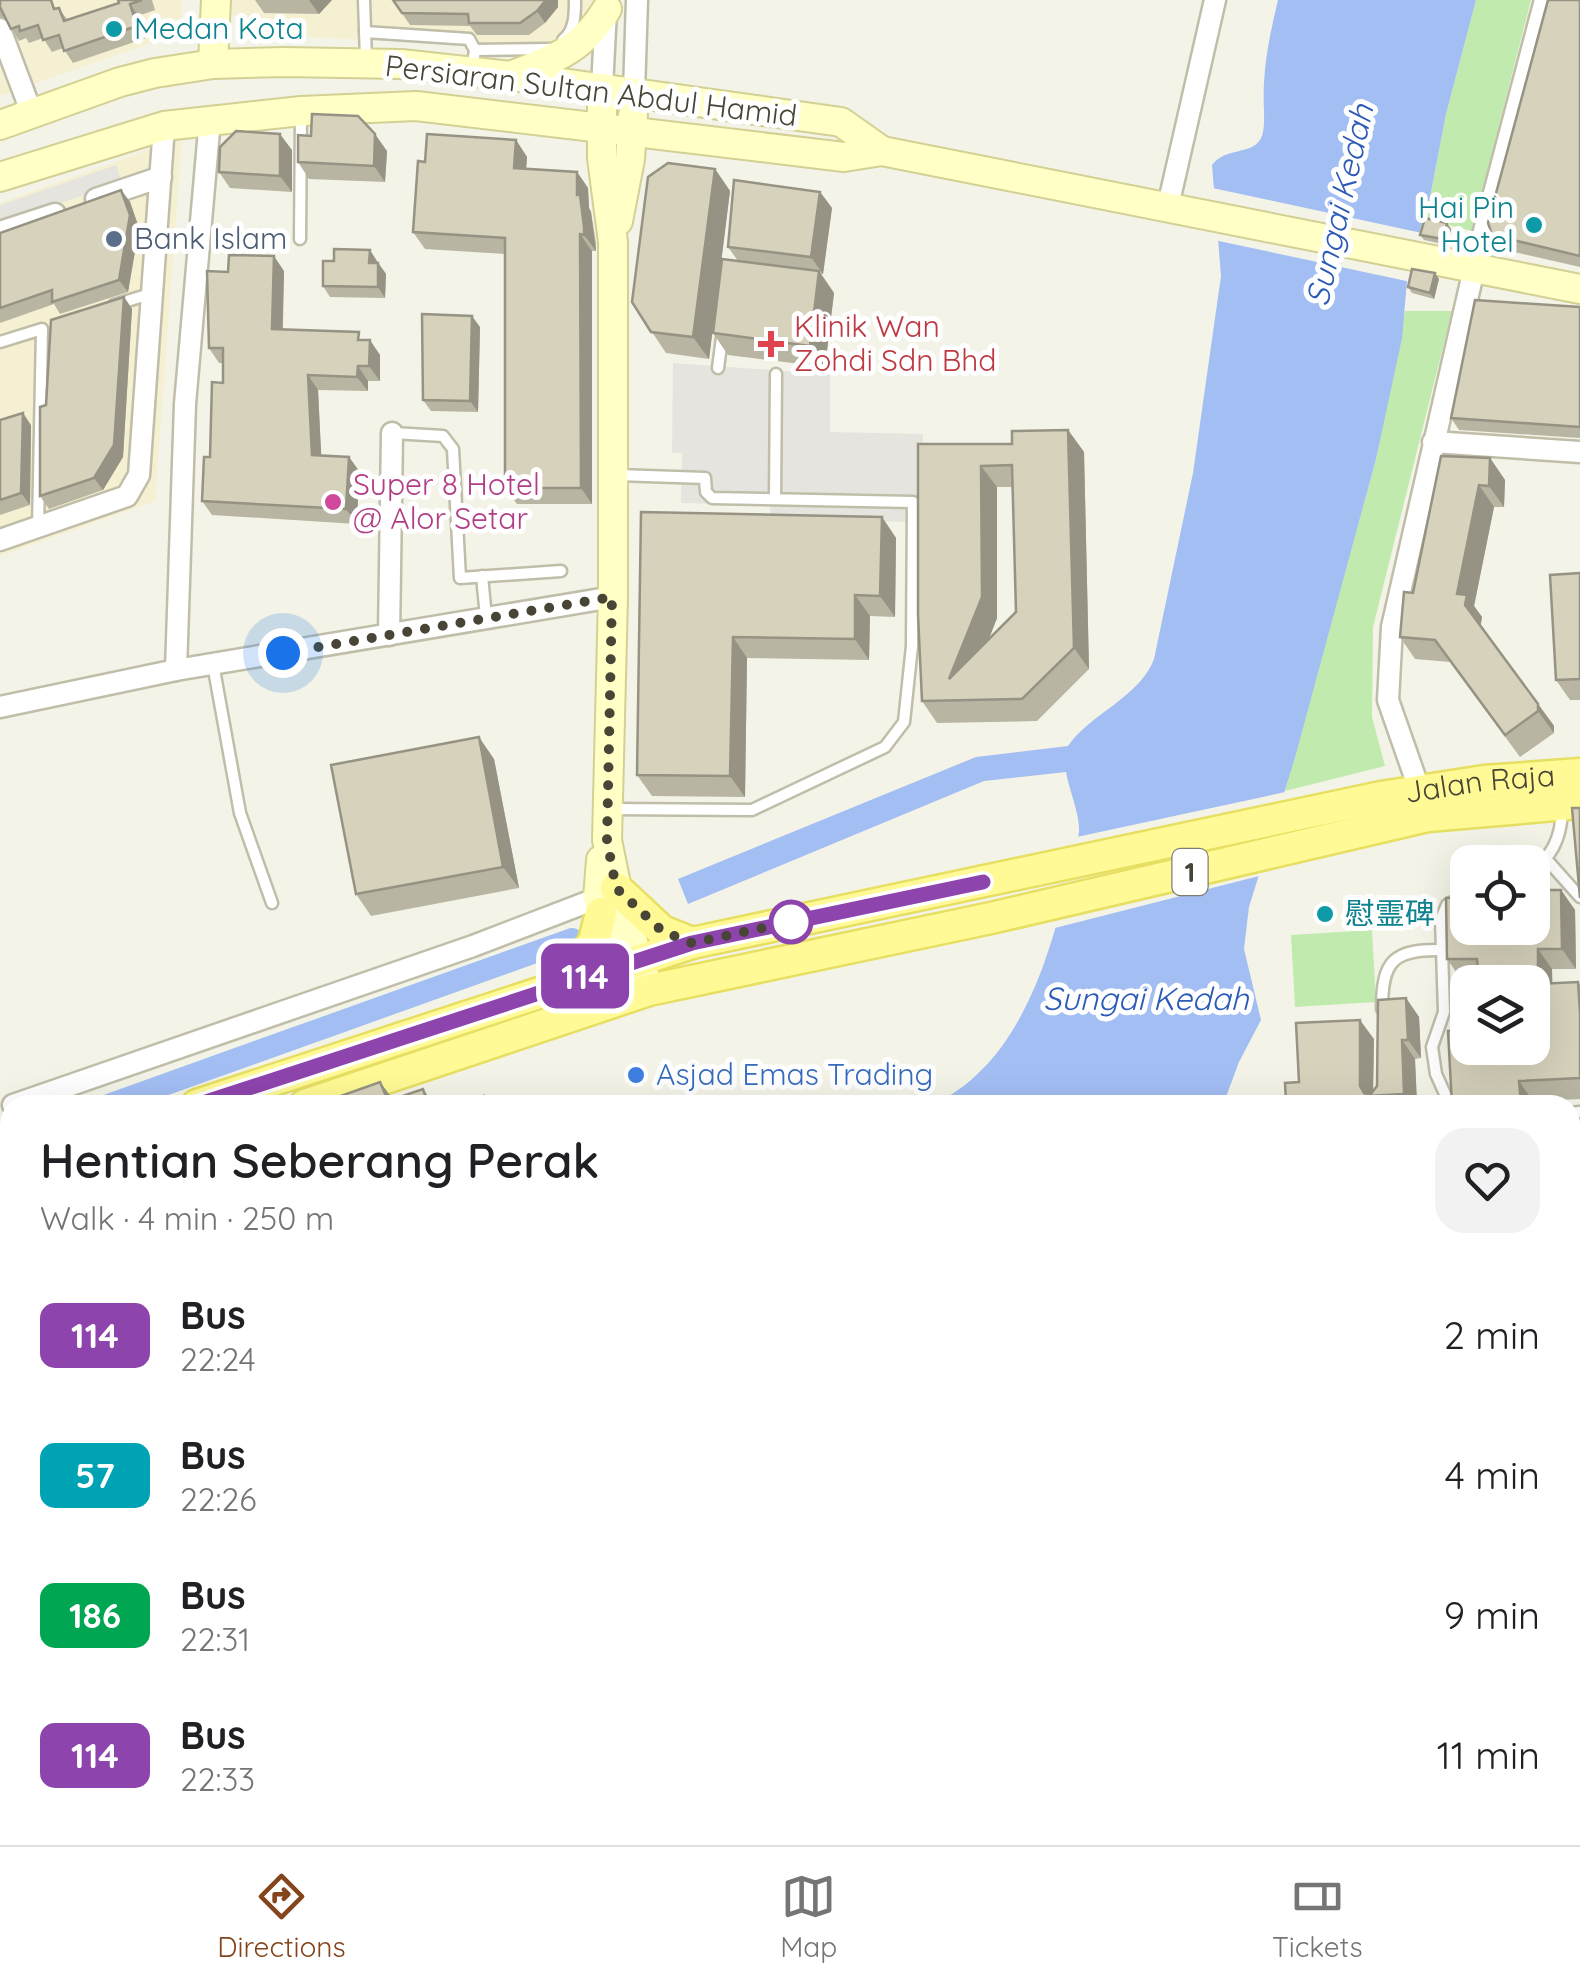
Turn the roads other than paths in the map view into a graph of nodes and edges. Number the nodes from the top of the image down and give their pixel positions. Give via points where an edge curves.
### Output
1 (216, 0) edge
2 (364, 0) edge
3 (575, 0) edge
4 (637, 0) edge
5 (1216, 0) edge
6 (1545, 0) edge
7 (607, 5) edge
8 (0, 29) edge
9 (364, 32) junction
10 (473, 62) junction
11 (366, 63) junction
12 (212, 64) junction
13 (8, 75) edge
14 (512, 76) junction
15 (602, 88) junction
16 (634, 92) junction
17 (301, 111) junction
18 (32, 114) junction
19 (210, 119) junction
20 (0, 124) edge
21 (164, 126) junction
22 (601, 127) junction
23 (633, 132) junction
24 (882, 151) junction
25 (0, 177) edge
26 (161, 177) junction
27 (1179, 208) junction
28 (0, 232) edge
29 (300, 239) dead end
30 (614, 242) junction
31 (1462, 267) junction
32 (1580, 289) edge
33 (152, 293) junction
34 (725, 310) edge
35 (97, 311) edge
36 (60, 323) edge
37 (42, 329) junction
38 (0, 342) edge
39 (718, 368) dead end
40 (776, 374) dead end
41 (40, 410) junction
42 (26, 414) edge
43 (392, 433) joint
44 (1433, 442) junction
45 (1580, 452) edge
46 (611, 474) junction
47 (775, 499) junction
48 (38, 528) junction
49 (0, 540) edge
50 (560, 570) dead end
51 (482, 576) junction
52 (612, 597) junction
53 (486, 617) junction
54 (388, 635) junction
55 (213, 664) junction
56 (176, 670) junction
57 (0, 706) edge
58 (1570, 790) edge
59 (1424, 803) junction
60 (608, 809) junction
61 (1384, 812) junction
62 (1550, 854) edge
63 (1550, 863) edge
64 (1580, 897) edge
65 (605, 900) junction
66 (272, 903) dead end
67 (1450, 903) edge
68 (692, 943) junction
69 (1442, 950) junction
70 (630, 962) junction
71 (568, 981) junction
72 (638, 993) junction
73 (1382, 1026) edge
74 (43, 1095) edge
75 (227, 1095) edge
76 (334, 1095) edge
77 (1445, 1095) edge

1 - 12 main road
2 - 9 lane
3 - 10 lane via 570,35 558,45
4 - 16 street
5 - 27 street
6 - 31 street
7 - 14 main road via 579,46
7 - 15 street
8 - 13 street
9 - 10 lane via 469,39
9 - 11 lane
10 - 11 main road, Persiaran Sultan Abdul Hamid
10 - 14 main road, Persiaran Sultan Abdul Hamid
11 - 12 main road, Persiaran Sultan Abdul Hamid
12 - 18 main road, Persiaran Sultan Abdul Hamid via 120,82
13 - 18 street
14 - 15 main road, Persiaran Sultan Abdul Hamid
15 - 16 main road, Persiaran Sultan Abdul Hamid
15 - 22 main road
16 - 23 main road
16 - 24 main road, Persiaran Sultan Abdul Hamid via 840,122
17 - 19 main road, Persiaran Sultan Abdul Hamid
17 - 22 main road, Persiaran Sultan Abdul Hamid via 416,106
17 - 29 lane
18 - 20 main road, Persiaran Sultan Abdul Hamid
19 - 21 main road, Persiaran Sultan Abdul Hamid
19 - 56 street via 185,404
21 - 25 main road, Persiaran Sultan Abdul Hamid
21 - 26 street
22 - 23 main road, Persiaran Sultan Abdul Hamid
22 - 30 main road
23 - 24 main road, Persiaran Sultan Abdul Hamid via 844,158
23 - 30 main road
24 - 27 main road, Persiaran Sultan Abdul Hamid
26 - 28 street
26 - 33 street
27 - 31 main road, Persiaran Sultan Abdul Hamid
30 - 46 main road
31 - 32 main road, Persiaran Sultan Abdul Hamid
31 - 44 street
33 - 35 lane
33 - 48 street via 135,487 127,496
34 - 39 lane
36 - 37 lane
37 - 38 lane
37 - 41 lane
40 - 47 lane
41 - 42 lane
41 - 48 lane
43 - 51 lane via 443,436 453,448 460,578
43 - 54 street
44 - 45 street
44 - 59 street via 1392,627 1388,700
46 - 47 lane via 705,478 712,498
46 - 52 main road
47 - 60 lane via 913,502 904,722 884,747 752,810
48 - 49 street
50 - 51 lane
51 - 53 lane
52 - 53 street
52 - 60 main road
53 - 54 street
54 - 55 street
55 - 56 street
55 - 66 lane via 240,813
56 - 57 street
58 - 59 main road, Jalan Raja / 1
58 - 62 lane
59 - 61 main road, Jalan Raja / 1
60 - 65 main road
61 - 68 main road, 1 via 983,882
61 - 72 main road, 1 via 991,918
63 - 64 lane
65 - 68 main road
65 - 70 main road
65 - 71 main road via 594,941
65 - 74 street
67 - 69 lane
68 - 70 main road, 1
69 - 73 lane via 1408,952 1392,962 1383,977
69 - 77 lane via 1444,1012 1432,1046
70 - 71 main road, 1
70 - 72 main road
71 - 75 main road, 1
72 - 76 main road, 1

